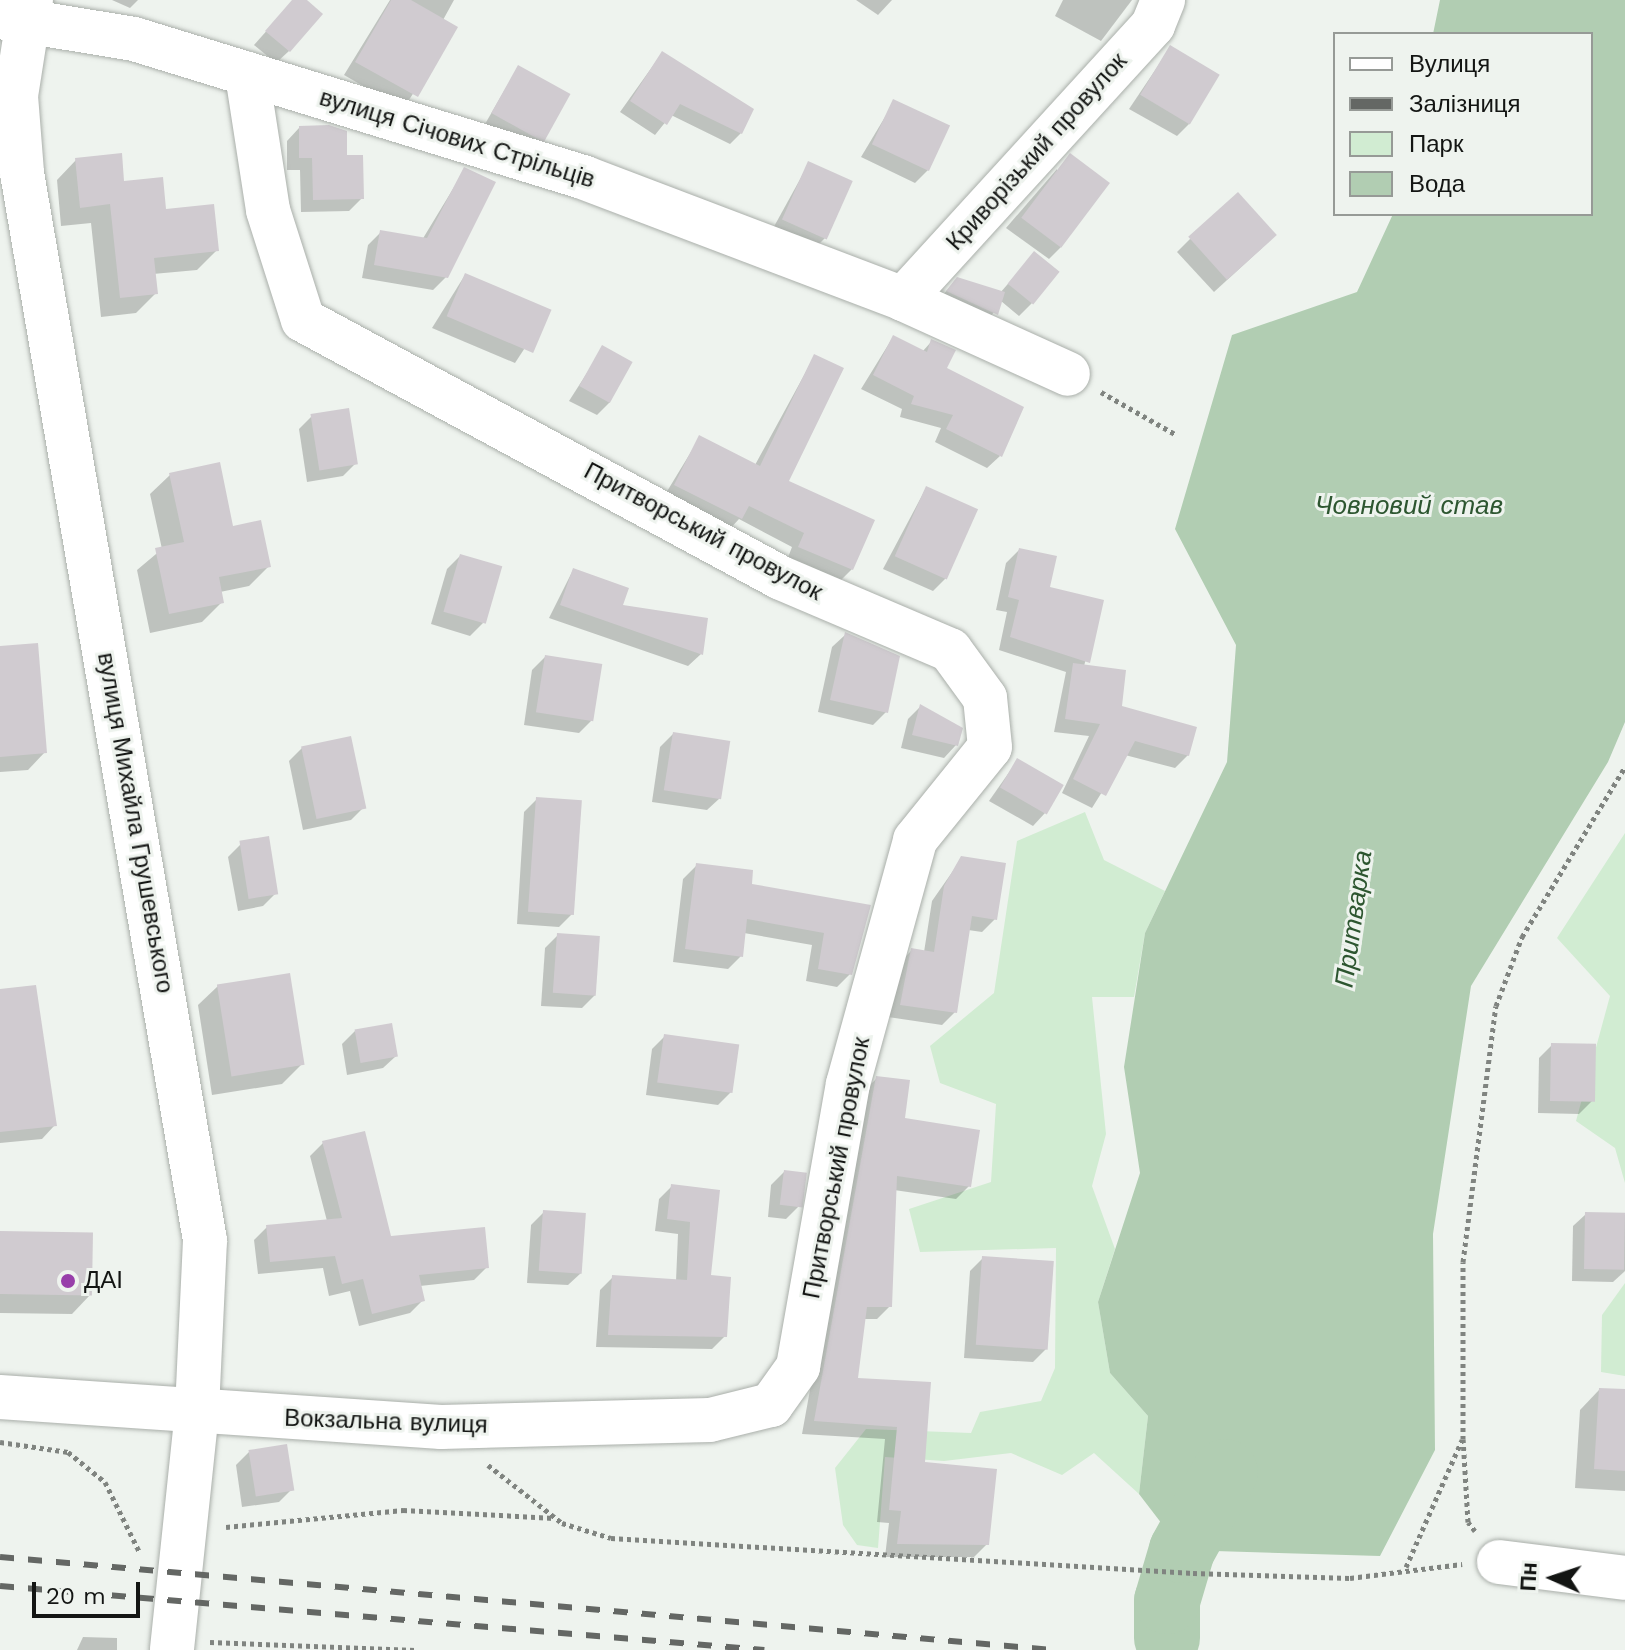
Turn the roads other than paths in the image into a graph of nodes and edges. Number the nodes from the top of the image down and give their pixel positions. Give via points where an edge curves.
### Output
1 (1163, 0) edge
2 (19, 13) edge
3 (247, 74) junction
4 (903, 299) junction
5 (1068, 374) road end
6 (0, 1397) edge
7 (771, 1405) joint
8 (197, 1411) junction
9 (1499, 1562) road end
10 (1625, 1578) edge
11 (191, 1646) edge

1 - 4 street, Криворізький провулок via 1153,25
2 - 3 street, вулиця Січових Стрільців via 134,39
2 - 8 street, вулиця Михайла Грушевського via 16,96 22,173 205,1240
3 - 4 street, вулиця Січових Стрільців via 585,178
3 - 7 street, Притворський провулок via 268,210 303,320 781,578 950,650 985,698 990,747 915,840 848,1084 798,1367
4 - 5 street, вулиця Січових Стрільців
6 - 8 street, Вокзальна вулиця
7 - 8 street, Вокзальна вулиця via 710,1420 441,1427
8 - 11 street, вулиця Михайла Грушевського
9 - 10 street

